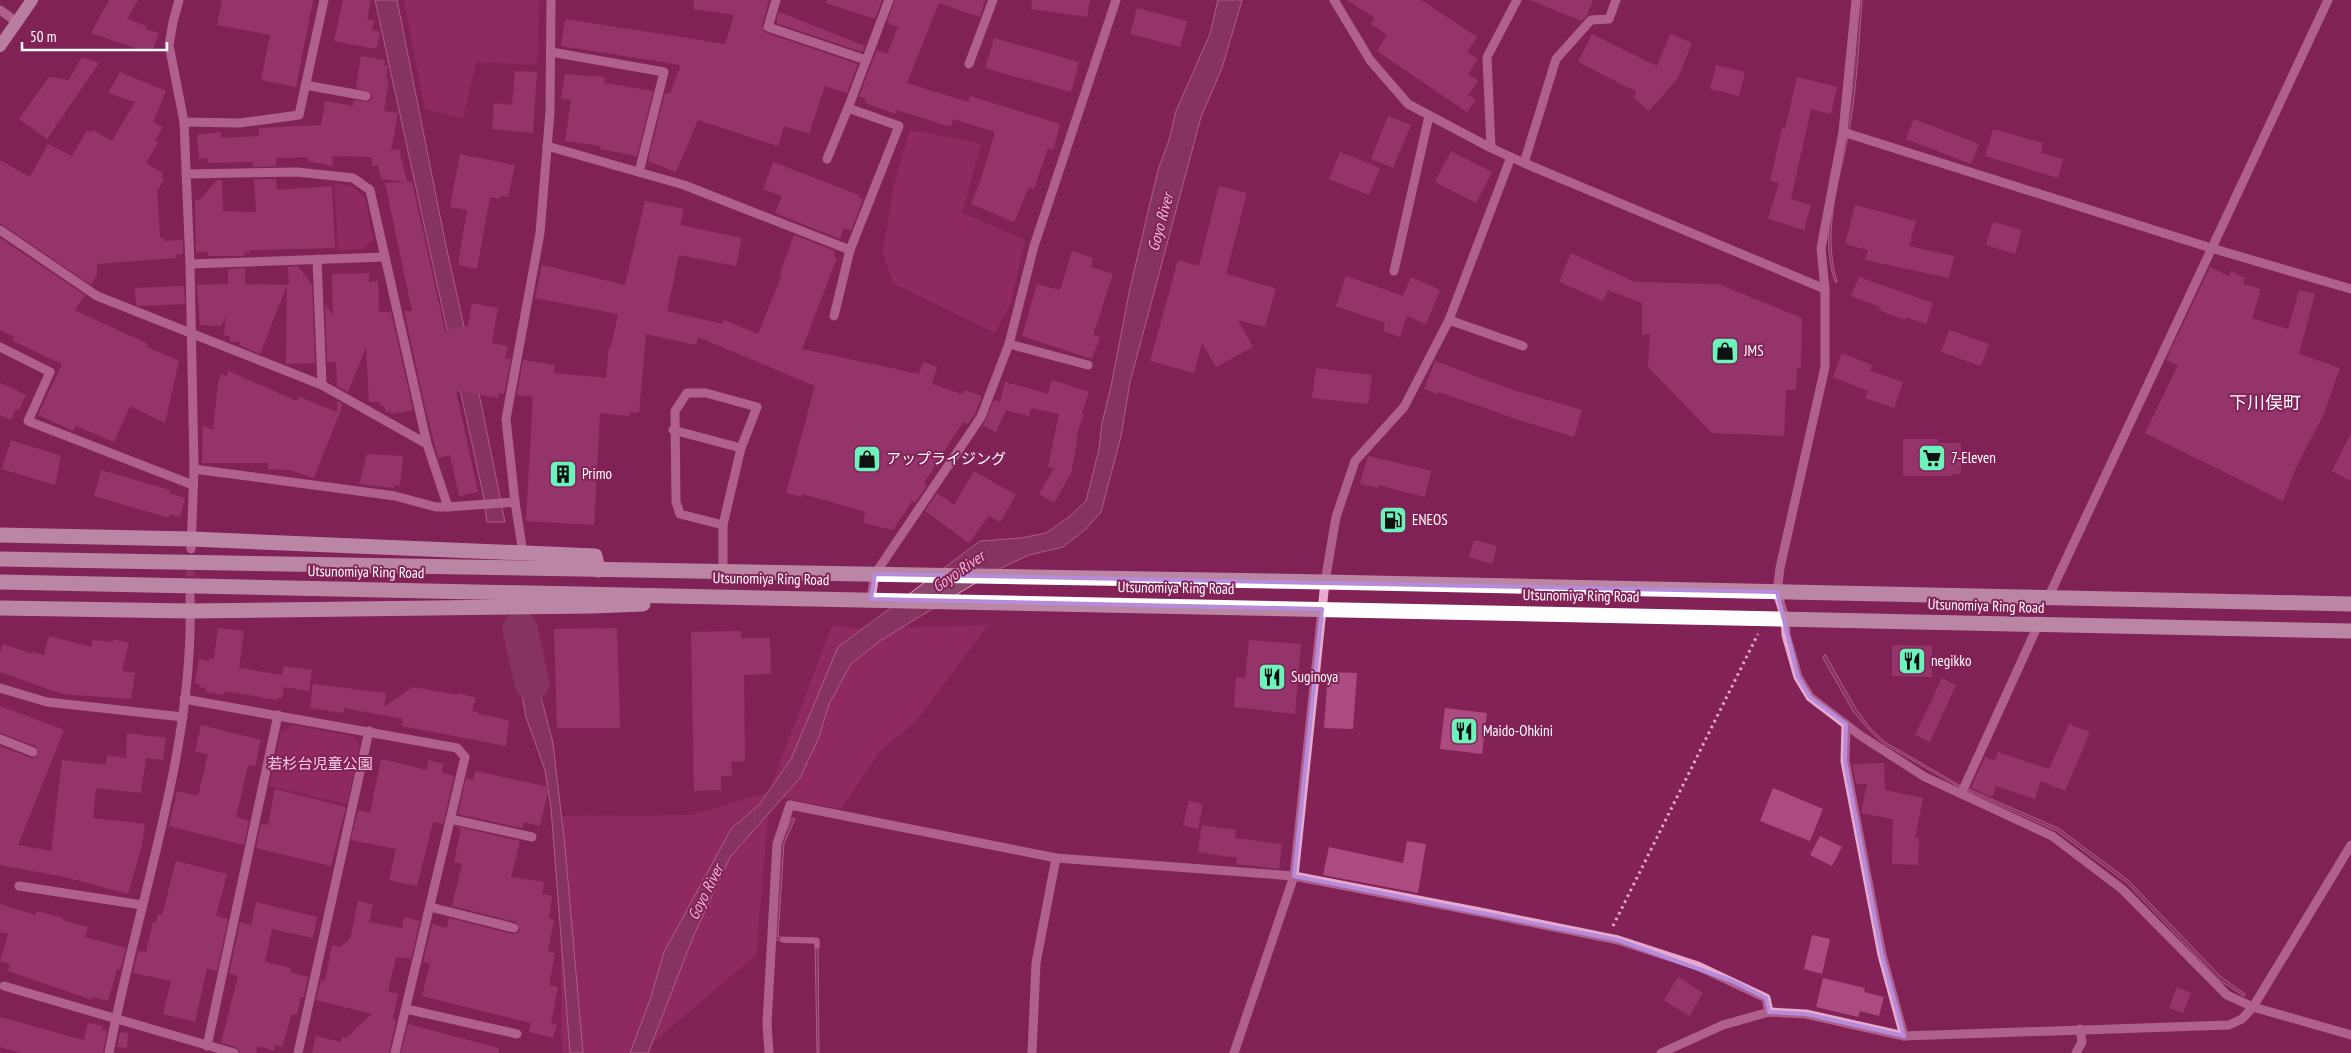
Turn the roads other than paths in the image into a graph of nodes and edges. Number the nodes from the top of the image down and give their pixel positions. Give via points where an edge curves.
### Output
1 (32, 0) edge
2 (179, 0) edge
3 (324, 0) edge
4 (551, 0) edge
5 (776, 0) edge
6 (889, 0) edge
7 (993, 0) edge
8 (1116, 0) edge
9 (1334, 0) edge
10 (1517, 0) edge
11 (1616, 0) edge
12 (1856, 0) edge
13 (2328, 0) edge
14 (0, 10) edge
15 (17, 22) junction
16 (0, 46) edge
17 (550, 52) junction
18 (866, 60) junction
19 (969, 64) dead end
20 (305, 85) junction
21 (366, 96) dead end
22 (848, 108) junction
23 (1429, 116) junction
24 (184, 122) junction
25 (1843, 132) junction
26 (547, 146) junction
27 (1491, 148) junction
28 (1511, 157) junction
29 (827, 159) dead end
30 (1524, 163) junction
31 (639, 172) junction
32 (186, 174) junction
33 (0, 230) edge
34 (2211, 248) junction
35 (850, 250) junction
36 (385, 257) junction
37 (316, 259) junction
38 (190, 264) junction
39 (1394, 271) dead end
40 (1825, 289) junction
41 (2351, 289) edge
42 (834, 316) dead end
43 (1449, 320) junction
44 (192, 334) junction
45 (1009, 344) junction
46 (1523, 346) dead end
47 (0, 348) edge
48 (1088, 365) dead end
49 (322, 385) junction
50 (673, 430) junction
51 (428, 444) junction
52 (741, 448) junction
53 (194, 469) junction
54 (193, 485) junction
55 (510, 503) junction
56 (448, 507) junction
57 (723, 525) junction
58 (0, 535) edge
59 (191, 544) junction
60 (523, 553) junction
61 (0, 559) edge
62 (598, 570) junction
63 (723, 572) junction
64 (875, 574) junction
65 (0, 582) edge
66 (1324, 582) junction
67 (1777, 592) junction
68 (190, 596) tunnel mouth
69 (764, 597) junction
70 (2048, 598) junction
71 (871, 599) junction
72 (2351, 604) edge
73 (0, 608) edge
74 (1322, 609) junction
75 (190, 611) junction
76 (1785, 618) junction
77 (2038, 625) junction
78 (2351, 631) edge
79 (0, 688) edge
80 (184, 699) junction
81 (278, 715) junction
82 (183, 716) junction
83 (1846, 724) junction
84 (369, 731) junction
85 (0, 739) edge
86 (32, 752) dead end
87 (1961, 794) junction
88 (450, 819) junction
89 (532, 837) dead end
90 (2351, 845) edge
91 (1056, 858) junction
92 (1294, 876) junction
93 (18, 886) dead end
94 (142, 905) junction
95 (430, 907) junction
96 (514, 928) dead end
97 (4, 986) dead end
98 (2253, 1007) junction
99 (406, 1008) junction
100 (1768, 1012) junction
101 (115, 1019) junction
102 (2080, 1028) junction
103 (517, 1034) dead end
104 (2351, 1035) edge
105 (1904, 1036) junction
106 (207, 1046) junction
107 (109, 1053) edge
108 (234, 1053) edge
109 (298, 1053) edge
110 (395, 1053) edge
111 (769, 1053) edge
112 (1032, 1053) edge
113 (1234, 1053) edge
114 (1661, 1053) edge
115 (2076, 1053) edge

1 - 15 main road
2 - 24 street via 169,45
3 - 20 street
4 - 17 street
5 - 18 street via 768,27
6 - 18 street
7 - 19 street
8 - 45 street via 1034,246
9 - 23 street via 1370,60 1408,104
10 - 27 street via 1488,57
11 - 30 street via 1609,19 1591,20 1556,59
12 - 25 street
13 - 34 street
14 - 15 street
15 - 16 main road
17 - 26 street
17 - 31 street via 664,72
18 - 22 street
20 - 21 street
20 - 24 street via 299,114 240,123
22 - 29 street
22 - 35 street via 899,126
23 - 27 street
23 - 39 street
24 - 32 street
25 - 34 street
25 - 40 street via 1821,248
26 - 31 street
26 - 55 street via 540,234 506,419
27 - 28 street
28 - 30 street
28 - 43 street
30 - 40 street
31 - 35 street
32 - 36 street via 296,172 353,178 370,190
32 - 38 street
33 - 44 street via 97,296
34 - 41 street
34 - 70 street
35 - 42 street
36 - 37 street
36 - 51 street
37 - 38 street
37 - 49 street
38 - 44 street
40 - 67 street via 1825,367
43 - 46 street
43 - 66 street via 1404,407 1355,461 1336,517
44 - 49 street
44 - 53 street
45 - 48 street
45 - 64 street via 981,417
47 - 54 street via 50,372 28,421
49 - 51 street
50 - 52 street
50 - 52 street via 675,411 687,393 706,393 757,407
50 - 57 street via 676,502 680,514
51 - 56 street
52 - 57 street
53 - 54 street
53 - 56 street via 395,496
54 - 59 street
55 - 56 street
55 - 60 street
57 - 63 street
58 - 59 highway
59 - 60 highway
60 - 62 highway via 595,556
61 - 62 highway, Utsunomiya Ring Road
62 - 63 highway, Utsunomiya Ring Road
63 - 64 highway, Utsunomiya Ring Road
64 - 66 highway, Utsunomiya Ring Road
64 - 71 street
65 - 69 highway, Utsunomiya Ring Road
66 - 67 highway, Utsunomiya Ring Road
66 - 74 street
67 - 70 highway, Utsunomiya Ring Road
67 - 76 street
68 - 75 street
69 - 71 highway, Utsunomiya Ring Road
69 - 75 highway via 592,606
70 - 72 highway, Utsunomiya Ring Road
71 - 74 highway, Utsunomiya Ring Road
73 - 75 highway
74 - 76 highway, Utsunomiya Ring Road
74 - 92 street
75 - 80 street
76 - 77 highway, Utsunomiya Ring Road
76 - 83 street via 1798,677 1810,697
77 - 78 highway, Utsunomiya Ring Road
77 - 87 street
79 - 82 street via 47,702
80 - 81 street
80 - 82 street
81 - 84 street
81 - 106 street
82 - 94 street via 174,770
83 - 87 street via 1925,777
83 - 105 street via 1845,761 1882,955
84 - 88 street via 457,748 465,757
84 - 109 street
85 - 86 street
87 - 98 street via 2052,836 2122,889 2227,996
88 - 89 street
88 - 95 street
90 - 98 street
91 - 92 street
91 - 111 street via 790,804 777,844 767,1024
91 - 112 street via 1036,963
92 - 100 street via 1608,938 1698,966 1732,981 1766,998
92 - 113 street
93 - 94 street
94 - 101 street
95 - 96 street
95 - 99 street
97 - 101 street
98 - 102 street via 2242,1019 2229,1025
98 - 104 street
99 - 103 street
99 - 110 street
100 - 105 street via 1806,1014
100 - 114 street via 1723,1025
101 - 106 street
101 - 107 street
102 - 105 street
102 - 115 street via 2082,1042
106 - 108 street

